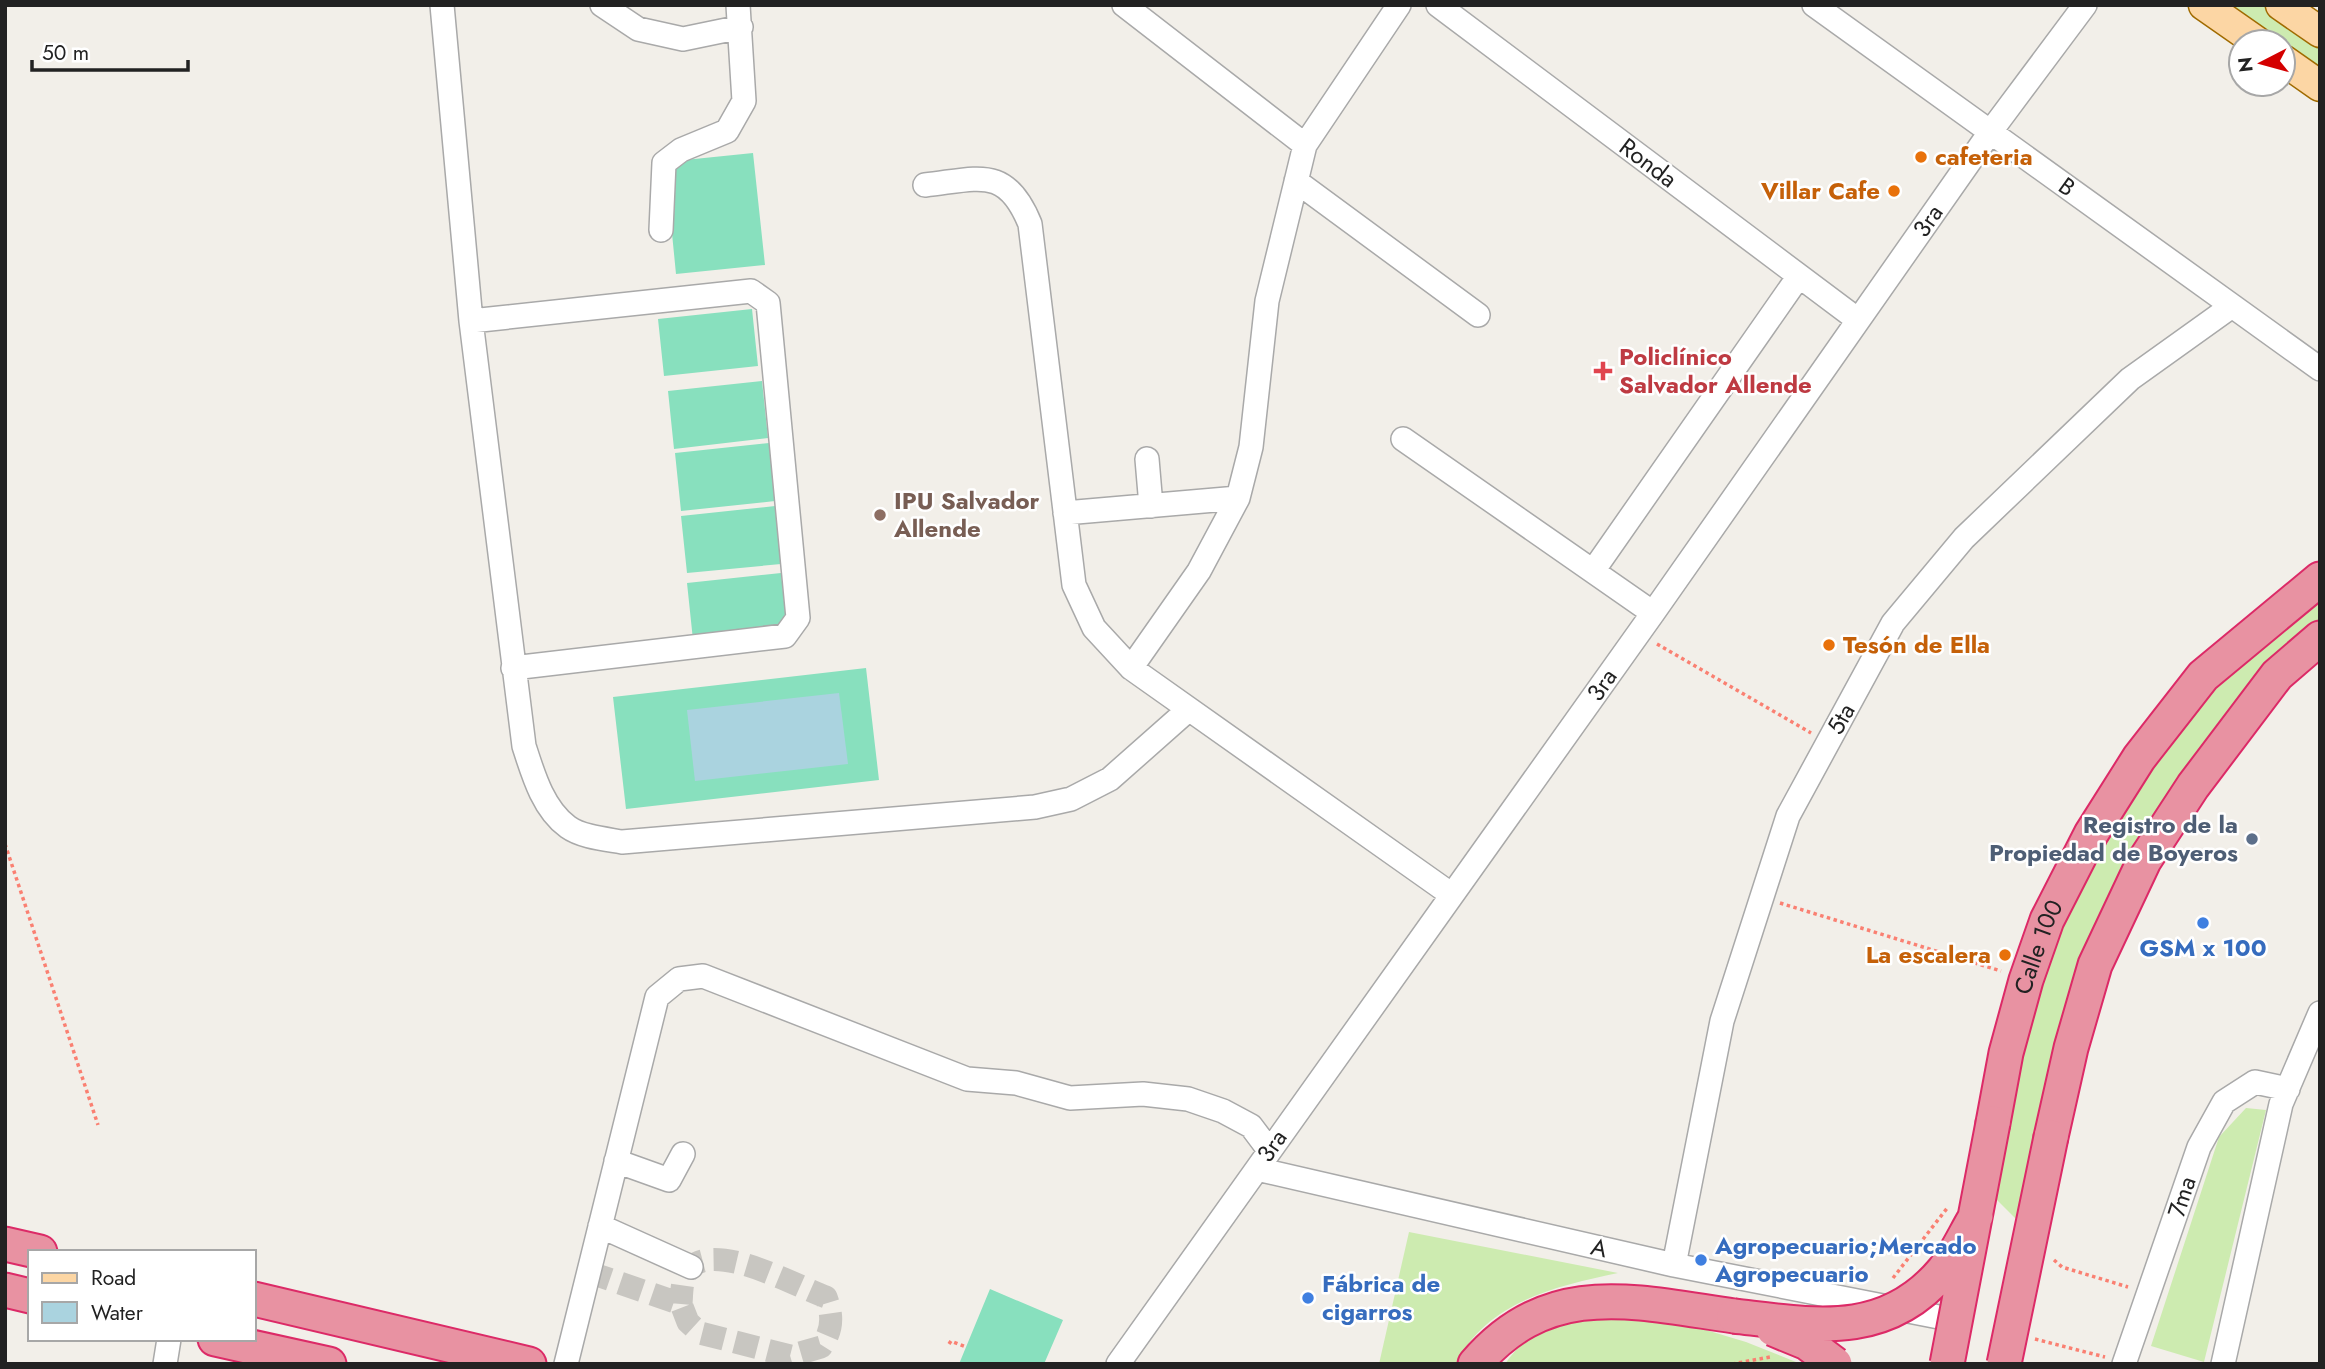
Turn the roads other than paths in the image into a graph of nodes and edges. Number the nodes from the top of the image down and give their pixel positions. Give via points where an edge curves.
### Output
1 (442, 5) edge
2 (602, 5) edge
3 (1124, 5) edge
4 (1399, 5) edge
5 (1438, 5) edge
6 (1814, 5) edge
7 (2085, 5) edge
8 (2204, 5) edge
9 (2281, 5) edge
10 (740, 16) edge
11 (2237, 28) edge
12 (2320, 32) edge
13 (2297, 70) edge
14 (2320, 86) edge
15 (1991, 131) junction
16 (1305, 145) junction
17 (1296, 181) junction
18 (925, 184) dead end
19 (661, 230) dead end
20 (1799, 276) junction
21 (2232, 306) junction
22 (1478, 315) dead end
23 (1858, 320) junction
24 (471, 321) junction
25 (2320, 369) edge
26 (1403, 439) dead end
27 (1147, 459) dead end
28 (1238, 498) junction
29 (1151, 506) junction
30 (1065, 513) junction
31 (1593, 571) junction
32 (2320, 579) edge
33 (1653, 613) junction
34 (2320, 638) edge
35 (513, 668) junction
36 (1130, 668) junction
37 (1188, 710) junction
38 (1452, 895) junction
39 (2320, 1013) edge
40 (2288, 1089) junction
41 (683, 1154) dead end
42 (1263, 1160) junction
43 (616, 1161) junction
44 (1965, 1208) junction
45 (600, 1226) junction
46 (5, 1244) edge
47 (31, 1250) edge
48 (1674, 1265) junction
49 (691, 1267) dead end
50 (5, 1290) edge
51 (28, 1296) edge
52 (256, 1299) edge
53 (1734, 1316) junction
54 (1944, 1318) dead end
55 (1518, 1326) junction
56 (169, 1341) edge
57 (224, 1341) edge
58 (2127, 1363) edge
59 (165, 1364) edge
60 (330, 1364) edge
61 (529, 1364) edge
62 (566, 1364) edge
63 (1118, 1364) edge
64 (1475, 1364) edge
65 (1492, 1364) edge
66 (1835, 1364) edge
67 (1947, 1364) edge
68 (2004, 1364) edge
69 (2223, 1364) edge

1 - 24 street
2 - 10 street via 638,29 683,39
3 - 16 street
4 - 16 street
5 - 20 street, Ronda
6 - 15 street, B
7 - 15 street, 3ra
8 - 11 main road
9 - 12 main road
10 - 19 street via 744,101 727,131 681,150 664,163
13 - 14 main road
15 - 21 street, B
15 - 23 street, 3ra
16 - 17 street
17 - 22 street
17 - 28 street via 1267,301 1251,447
18 - 30 street via 984,178 1004,184 1020,200 1030,224
20 - 23 street, Ronda
20 - 31 street
21 - 25 street, B
21 - 48 street, 5ta via 2130,379 1964,538 1893,623 1788,816 1722,1021
23 - 33 street, 3ra
24 - 35 street
24 - 35 street via 751,291 768,303 798,618 785,636
26 - 31 street
27 - 29 street
28 - 29 street
28 - 36 street via 1199,571
29 - 30 street
30 - 36 street via 1074,585 1094,628
31 - 33 street
32 - 44 highway, Calle 100, bridge via 2203,676 2139,758 2091,834 2047,920 2026,980 1993,1123
33 - 38 street, 3ra
34 - 68 highway, bridge via 2277,675 2193,786 2144,861 2095,965 2071,1048
35 - 37 street via 524,746 535,780 552,809 569,828 622,842 1035,807 1071,799 1110,779
36 - 37 street
37 - 38 street
38 - 42 street, 3ra
39 - 40 street
40 - 58 street, 7ma via 2255,1082 2224,1102 2199,1147
40 - 69 street
41 - 43 street via 669,1180
42 - 43 street via 1251,1126 1188,1099 1143,1094 1070,1098 1016,1083 967,1079 704,976 679,979 657,997
42 - 48 street, A
42 - 63 street, 3ra
43 - 45 street
44 - 53 highway, bridge via 1945,1269 1908,1304 1879,1318 1827,1325
44 - 67 highway, Calle 100, bridge
45 - 49 street
45 - 62 street
46 - 47 highway
48 - 54 street, A
50 - 51 highway
52 - 61 highway
53 - 55 highway via 1632,1302 1567,1304
53 - 66 highway, bridge via 1786,1333
55 - 64 highway
55 - 65 highway
56 - 59 street
57 - 60 highway

